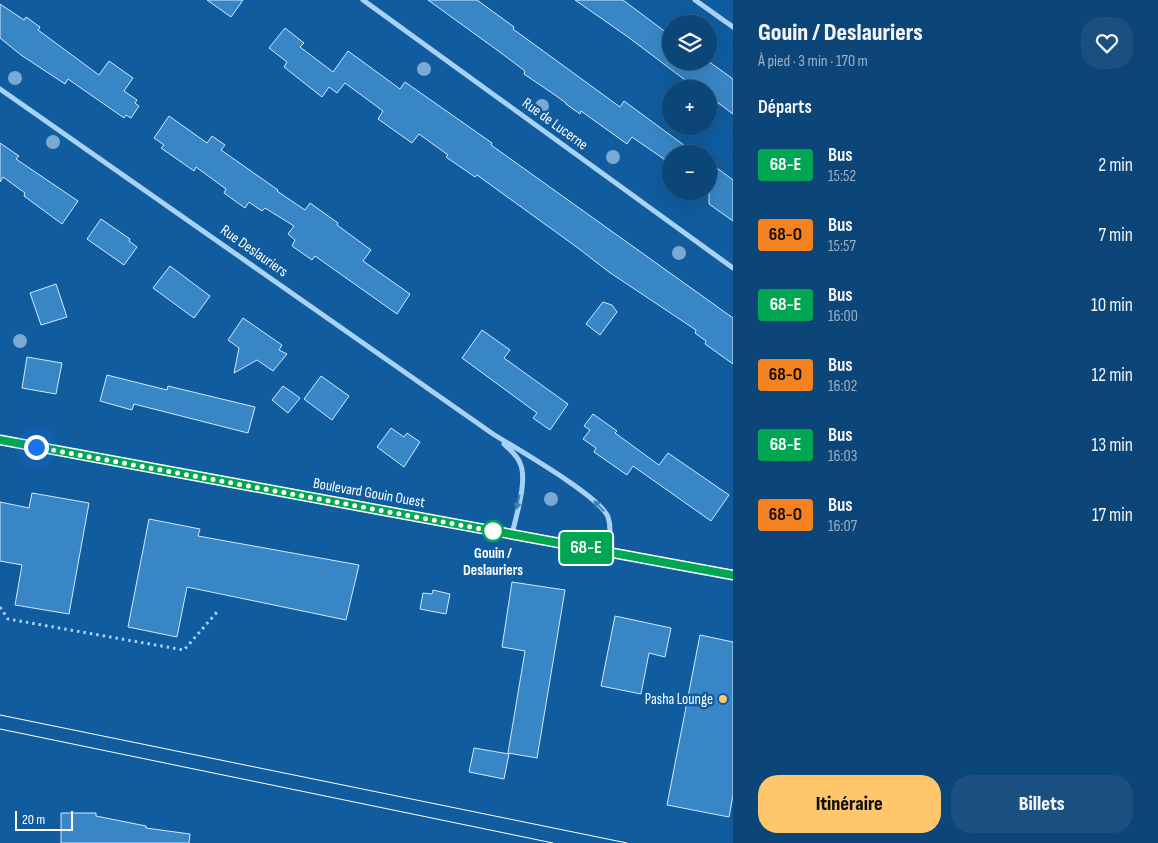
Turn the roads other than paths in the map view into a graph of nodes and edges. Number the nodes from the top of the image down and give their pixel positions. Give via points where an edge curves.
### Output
1 (363, 0) edge
2 (695, 0) edge
3 (733, 27) edge
4 (0, 89) edge
5 (733, 268) edge
6 (493, 434) junction
7 (0, 440) edge
8 (512, 534) junction
9 (606, 551) junction
10 (733, 575) edge

1 - 5 street, Rue de Lucerne
2 - 3 street
4 - 6 street, Rue Deslauriers
6 -> 8 street, Rue Deslauriers via 517,457 522,469
9 -> 6 street, Rue Deslauriers via 610,528 599,505
7 - 8 main road, Boulevard Gouin Ouest
8 - 9 main road, Boulevard Gouin Ouest
9 - 10 main road, Boulevard Gouin Ouest

